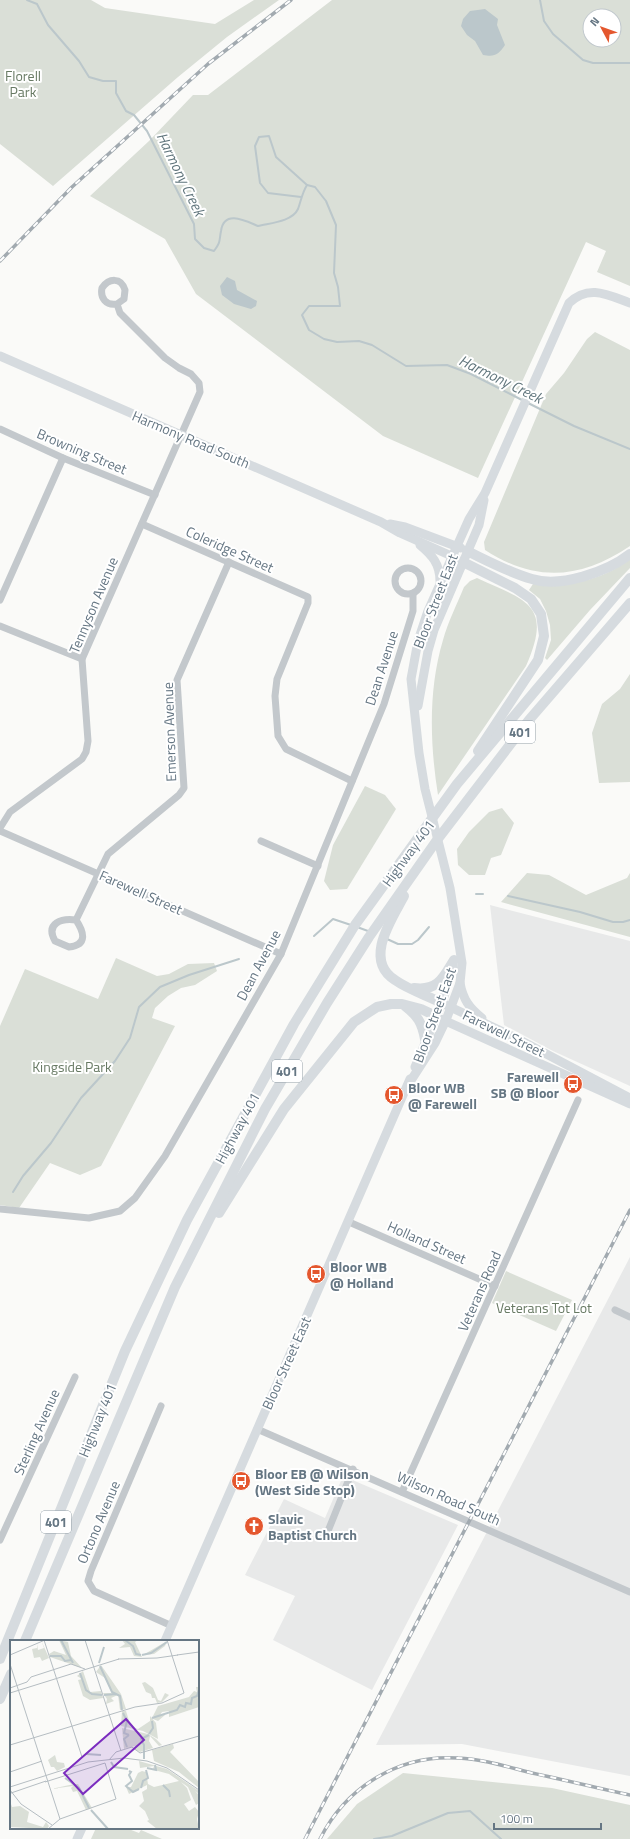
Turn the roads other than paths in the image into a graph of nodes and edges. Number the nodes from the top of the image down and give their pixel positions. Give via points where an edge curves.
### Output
1 (630, 303) edge
2 (117, 304) dead end
3 (0, 356) edge
4 (0, 429) edge
5 (181, 434) junction
6 (63, 458) junction
7 (485, 493) junction
8 (155, 495) junction
9 (381, 522) junction
10 (142, 524) junction
11 (413, 539) junction
12 (457, 546) junction
13 (467, 551) junction
14 (630, 554) edge
15 (452, 556) junction
16 (229, 562) junction
17 (463, 562) junction
18 (630, 578) edge
19 (440, 583) junction
20 (413, 593) dead end
21 (0, 600) edge
22 (630, 603) edge
23 (0, 626) edge
24 (82, 659) junction
25 (416, 716) junction
26 (352, 781) junction
27 (458, 784) junction
28 (0, 830) edge
29 (261, 841) dead end
30 (318, 866) junction
31 (419, 867) junction
32 (98, 873) junction
33 (76, 920) junction
34 (458, 945) junction
35 (281, 954) junction
36 (454, 960) junction
37 (460, 983) junction
38 (406, 986) junction
39 (442, 1003) junction
40 (402, 1004) junction
41 (451, 1008) junction
42 (436, 1016) junction
43 (446, 1020) junction
44 (492, 1027) junction
45 (426, 1039) junction
46 (408, 1085) junction
47 (630, 1098) edge
48 (578, 1100) dead end
49 (630, 1104) edge
50 (0, 1209) edge
51 (349, 1222) junction
52 (495, 1286) junction
53 (175, 1287) junction
54 (615, 1310) dead end
55 (630, 1317) edge
56 (75, 1377) dead end
57 (161, 1406) dead end
58 (258, 1429) junction
59 (353, 1470) junction
60 (402, 1492) junction
61 (326, 1536) dead end
62 (0, 1540) edge
63 (630, 1592) edge
64 (172, 1626) junction
65 (25, 1640) edge
66 (165, 1640) edge
67 (0, 1659) edge
68 (10, 1676) edge
69 (0, 1699) edge
70 (82, 1829) edge
71 (77, 1839) edge

1 - 7 main road, Bloor Street East via 596,292 577,295 569,303
2 - 5 street, Tennyson Avenue via 120,313 150,344 179,368 191,374 199,383 200,392
3 - 5 main road, Harmony Road South
4 - 6 street, Browning Street
5 - 8 street, Tennyson Avenue
5 - 9 main road, Harmony Road South
6 - 8 street, Browning Street
6 - 21 street
7 - 12 main road, Bloor Street East via 469,519
7 - 13 main road, Bloor Street East via 479,525
8 - 10 street, Tennyson Avenue
9 - 11 main road, Harmony Road South
9 - 12 main road, Harmony Road South via 405,527
10 - 16 street, Coleridge Street
10 - 24 street, Tennyson Avenue
11 - 15 main road, Harmony Road South
11 - 19 main road via 432,556 440,573
12 - 13 main road, Harmony Road South
12 - 15 main road, Bloor Street East
13 - 14 highway via 533,580 556,581 609,568
13 - 17 main road, Bloor Street East
15 - 17 main road, Harmony Road South
15 - 19 main road, Bloor Street East
16 - 26 street, Coleridge Street via 308,597 308,604 277,679 275,696 278,736 286,749
16 - 32 street, Emerson Avenue via 177,680 184,788 179,795 108,854
17 - 25 main road, Bloor Street East via 434,630 426,658
17 - 27 highway via 532,599 541,614 544,636 538,660
18 - 27 highway, Highway 401 / 401
19 - 25 main road, Bloor Street East via 428,611 414,660 411,679
20 - 26 street, Dean Avenue via 413,611 384,704
22 - 31 highway, Highway 401 / 401 via 529,720
23 - 24 street
24 - 28 street, Tennyson Avenue via 88,741 86,752 82,759 10,812
25 - 34 main road, Bloor Street East via 425,789 454,908
26 - 30 street, Dean Avenue
27 - 67 highway, Highway 401 / 401 via 356,925 294,1024 187,1220 126,1351
28 - 32 street, Farewell Street
29 - 30 street
30 - 35 street, Dean Avenue
31 - 38 highway via 382,940 380,960 386,973
31 - 53 highway, Highway 401 / 401 via 369,936 265,1109
32 - 33 street
32 - 35 street, Farewell Street
33 - 33 street via 57,922 52,932 56,940 69,947 79,943 84,937
34 - 36 main road, Bloor Street East
34 - 37 main road, Bloor Street East via 462,963
35 - 50 street, Dean Avenue via 165,1156 135,1198 120,1211 89,1218
36 - 38 highway via 436,985 422,989
36 - 39 main road, Bloor Street East
37 - 41 main road, Bloor Street East
37 - 44 main road via 470,1008
38 - 39 highway
39 - 41 main road, Farewell Street
39 - 42 main road, Bloor Street East
40 - 42 highway
40 - 45 highway via 419,1019
40 - 53 highway via 377,1007 354,1022 284,1108
41 - 43 main road, Bloor Street East
41 - 44 main road, Farewell Street
42 - 43 main road, Farewell Street
42 - 45 main road, Bloor Street East
43 - 46 main road, Bloor Street East via 435,1043
43 - 49 main road, Farewell Street
44 - 47 main road, Farewell Street
45 - 46 main road, Bloor Street East
46 - 51 main road, Bloor Street East
48 - 52 street, Veterans Road
51 - 52 street, Holland Street
51 - 58 main road, Bloor Street East
52 - 60 street, Veterans Road
53 - 65 highway, Highway 401 / 401
54 - 55 street
56 - 62 street, Sterling Avenue
57 - 64 street, Ortono Avenue via 88,1581 94,1591
58 - 59 street, Wilson Road South
58 - 64 main road, Bloor Street East
59 - 60 street, Wilson Road South
59 - 61 street
60 - 63 street, Wilson Road South
64 - 66 main road, Bloor Street East
68 - 69 highway
70 - 71 main road

